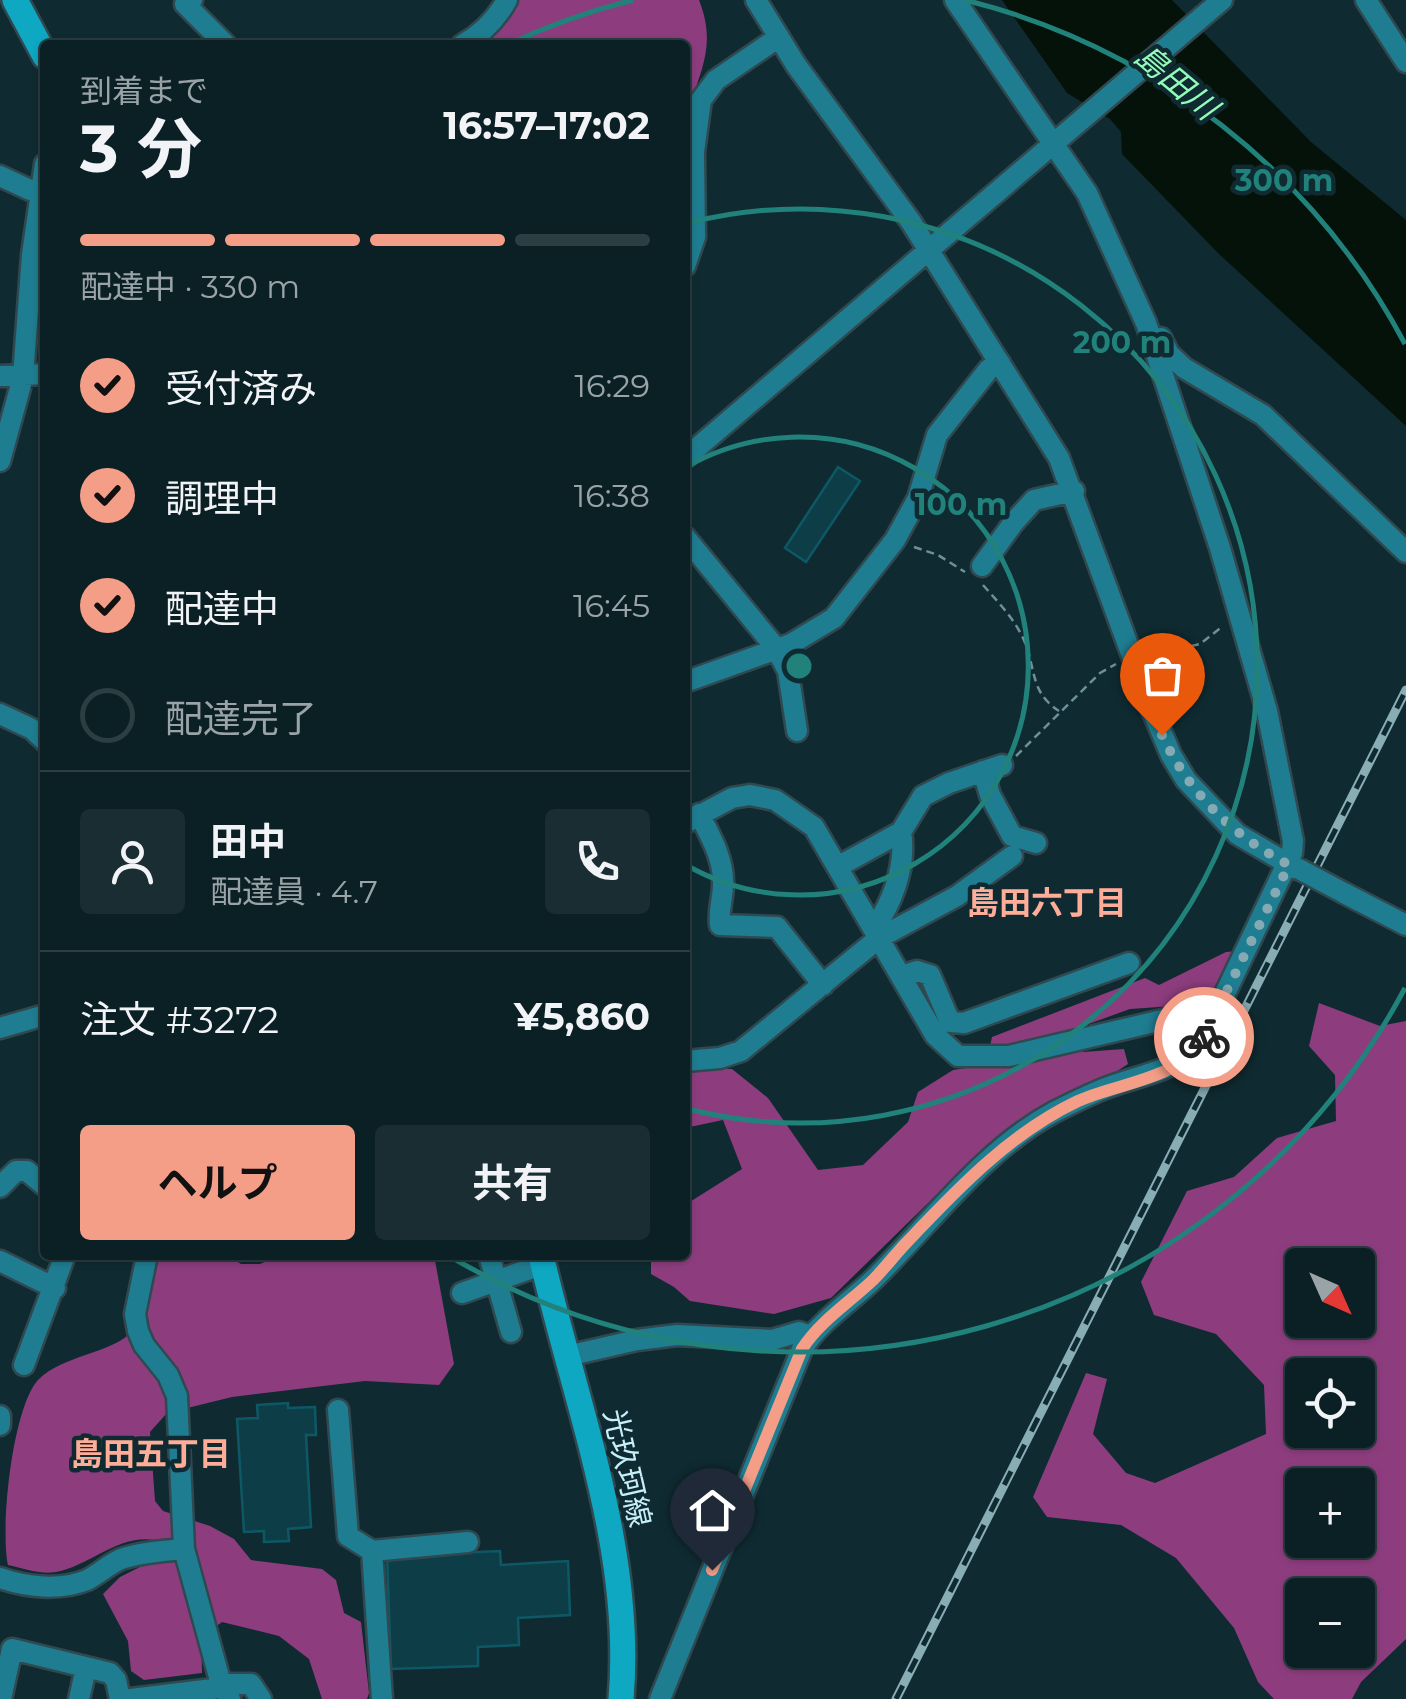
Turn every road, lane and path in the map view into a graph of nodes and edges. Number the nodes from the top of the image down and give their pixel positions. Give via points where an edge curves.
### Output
1 (15, 0) edge
2 (192, 0) edge
3 (507, 0) edge
4 (756, 0) edge
5 (955, 0) edge
6 (1222, 0) edge
7 (1366, 0) edge
8 (778, 37) junction
9 (221, 40) edge
10 (471, 40) edge
11 (40, 47) edge
12 (1406, 62) edge
13 (1061, 138) junction
14 (0, 176) edge
15 (40, 186) edge
16 (39, 190) junction
17 (929, 249) junction
18 (690, 252) edge
19 (1146, 323) junction
20 (1000, 362) junction
21 (40, 375) edge
22 (0, 376) edge
23 (23, 377) junction
24 (4, 438) edge
25 (690, 454) edge
26 (0, 462) edge
27 (1074, 491) junction
28 (896, 540) junction
29 (690, 544) edge
30 (1406, 552) edge
31 (976, 574) junction
32 (1236, 610) junction
33 (776, 648) junction
34 (1134, 658) junction
35 (690, 680) edge
36 (1060, 712) junction
37 (0, 714) edge
38 (797, 731) dead end
39 (40, 736) edge
40 (993, 768) junction
41 (692, 818) edge
42 (901, 832) junction
43 (1036, 843) dead end
44 (1012, 856) dead end
45 (839, 866) junction
46 (1294, 867) junction
47 (882, 916) dead end
48 (1406, 925) edge
49 (880, 938) junction
50 (1129, 963) dead end
51 (901, 976) junction
52 (823, 985) junction
53 (40, 1016) edge
54 (1215, 1016) junction
55 (0, 1028) edge
56 (690, 1061) edge
57 (40, 1182) edge
58 (0, 1187) edge
59 (64, 1260) edge
60 (146, 1260) edge
61 (490, 1260) edge
62 (542, 1260) edge
63 (0, 1261) edge
64 (496, 1281) junction
65 (56, 1288) junction
66 (462, 1293) dead end
67 (510, 1332) dead end
68 (811, 1336) junction
69 (566, 1356) junction
70 (24, 1365) dead end
71 (338, 1410) dead end
72 (0, 1416) edge
73 (0, 1425) edge
74 (468, 1542) dead end
75 (184, 1549) junction
76 (372, 1552) junction
77 (0, 1578) edge
78 (86, 1668) junction
79 (226, 1692) edge
80 (0, 1699) edge
81 (79, 1699) edge
82 (120, 1699) edge
83 (131, 1699) edge
84 (261, 1699) edge
85 (382, 1699) edge
86 (620, 1699) edge
87 (660, 1699) edge

1 - 11 main road
2 - 9 street via 185,4
3 - 10 street
4 - 8 street
5 - 13 street
6 - 13 street
7 - 12 street
8 - 17 street
8 - 18 street via 716,80 701,100
13 - 17 street
13 - 19 street
14 - 16 street
15 - 16 street
16 - 23 street
17 - 20 street
17 - 25 street
19 - 30 street via 1184,368 1263,416
19 - 32 street
20 - 27 street
20 - 28 street via 937,435 918,498
21 - 23 street
22 - 23 street
23 - 24 street
24 - 26 street
27 - 31 street via 1034,500
27 - 34 street
28 - 31 path
28 - 33 street via 834,618
29 - 33 street
31 - 36 path via 1024,639 1039,695
32 - 34 path via 1200,644
32 - 46 street via 1268,711
33 - 35 street
33 - 38 street via 788,671
34 - 36 path via 1100,673
34 - 46 street via 1186,780 1237,834
36 - 40 path via 1014,758
37 - 39 street
40 - 42 street via 923,796
40 - 43 street via 990,794 1012,836
41 - 45 street via 732,798 775,800 814,827
41 - 52 street via 716,846 724,877 720,925 778,928
42 - 45 street
42 - 47 street via 894,895
44 - 49 street
45 - 49 street
46 - 48 street, bridge
46 - 54 street
49 - 51 street
49 - 52 street
50 - 51 street via 964,1023 944,1014 930,975
51 - 54 street via 935,1034 958,1056 1010,1056 1201,1010
52 - 56 street via 742,1051
53 - 55 street
54 - 68 street via 1184,1061 1104,1089 1022,1133
57 - 58 street via 16,1171
59 - 65 street
60 - 75 street via 134,1314 144,1346 177,1396
61 - 64 street
62 - 64 street
62 - 69 main road, 光玖珂線
63 - 65 street
64 - 66 street
64 - 67 street
65 - 70 street
68 - 69 street via 677,1335
68 - 87 street
69 - 86 main road, 光玖珂線 via 613,1553 623,1620
71 - 76 street via 348,1536
72 - 73 street
74 - 76 street
75 - 77 street via 138,1554 85,1581 56,1586
75 - 79 street
76 - 85 street
78 - 80 street via 12,1649
78 - 81 street
78 - 82 street via 110,1674
79 - 83 street
79 - 84 street via 251,1684

